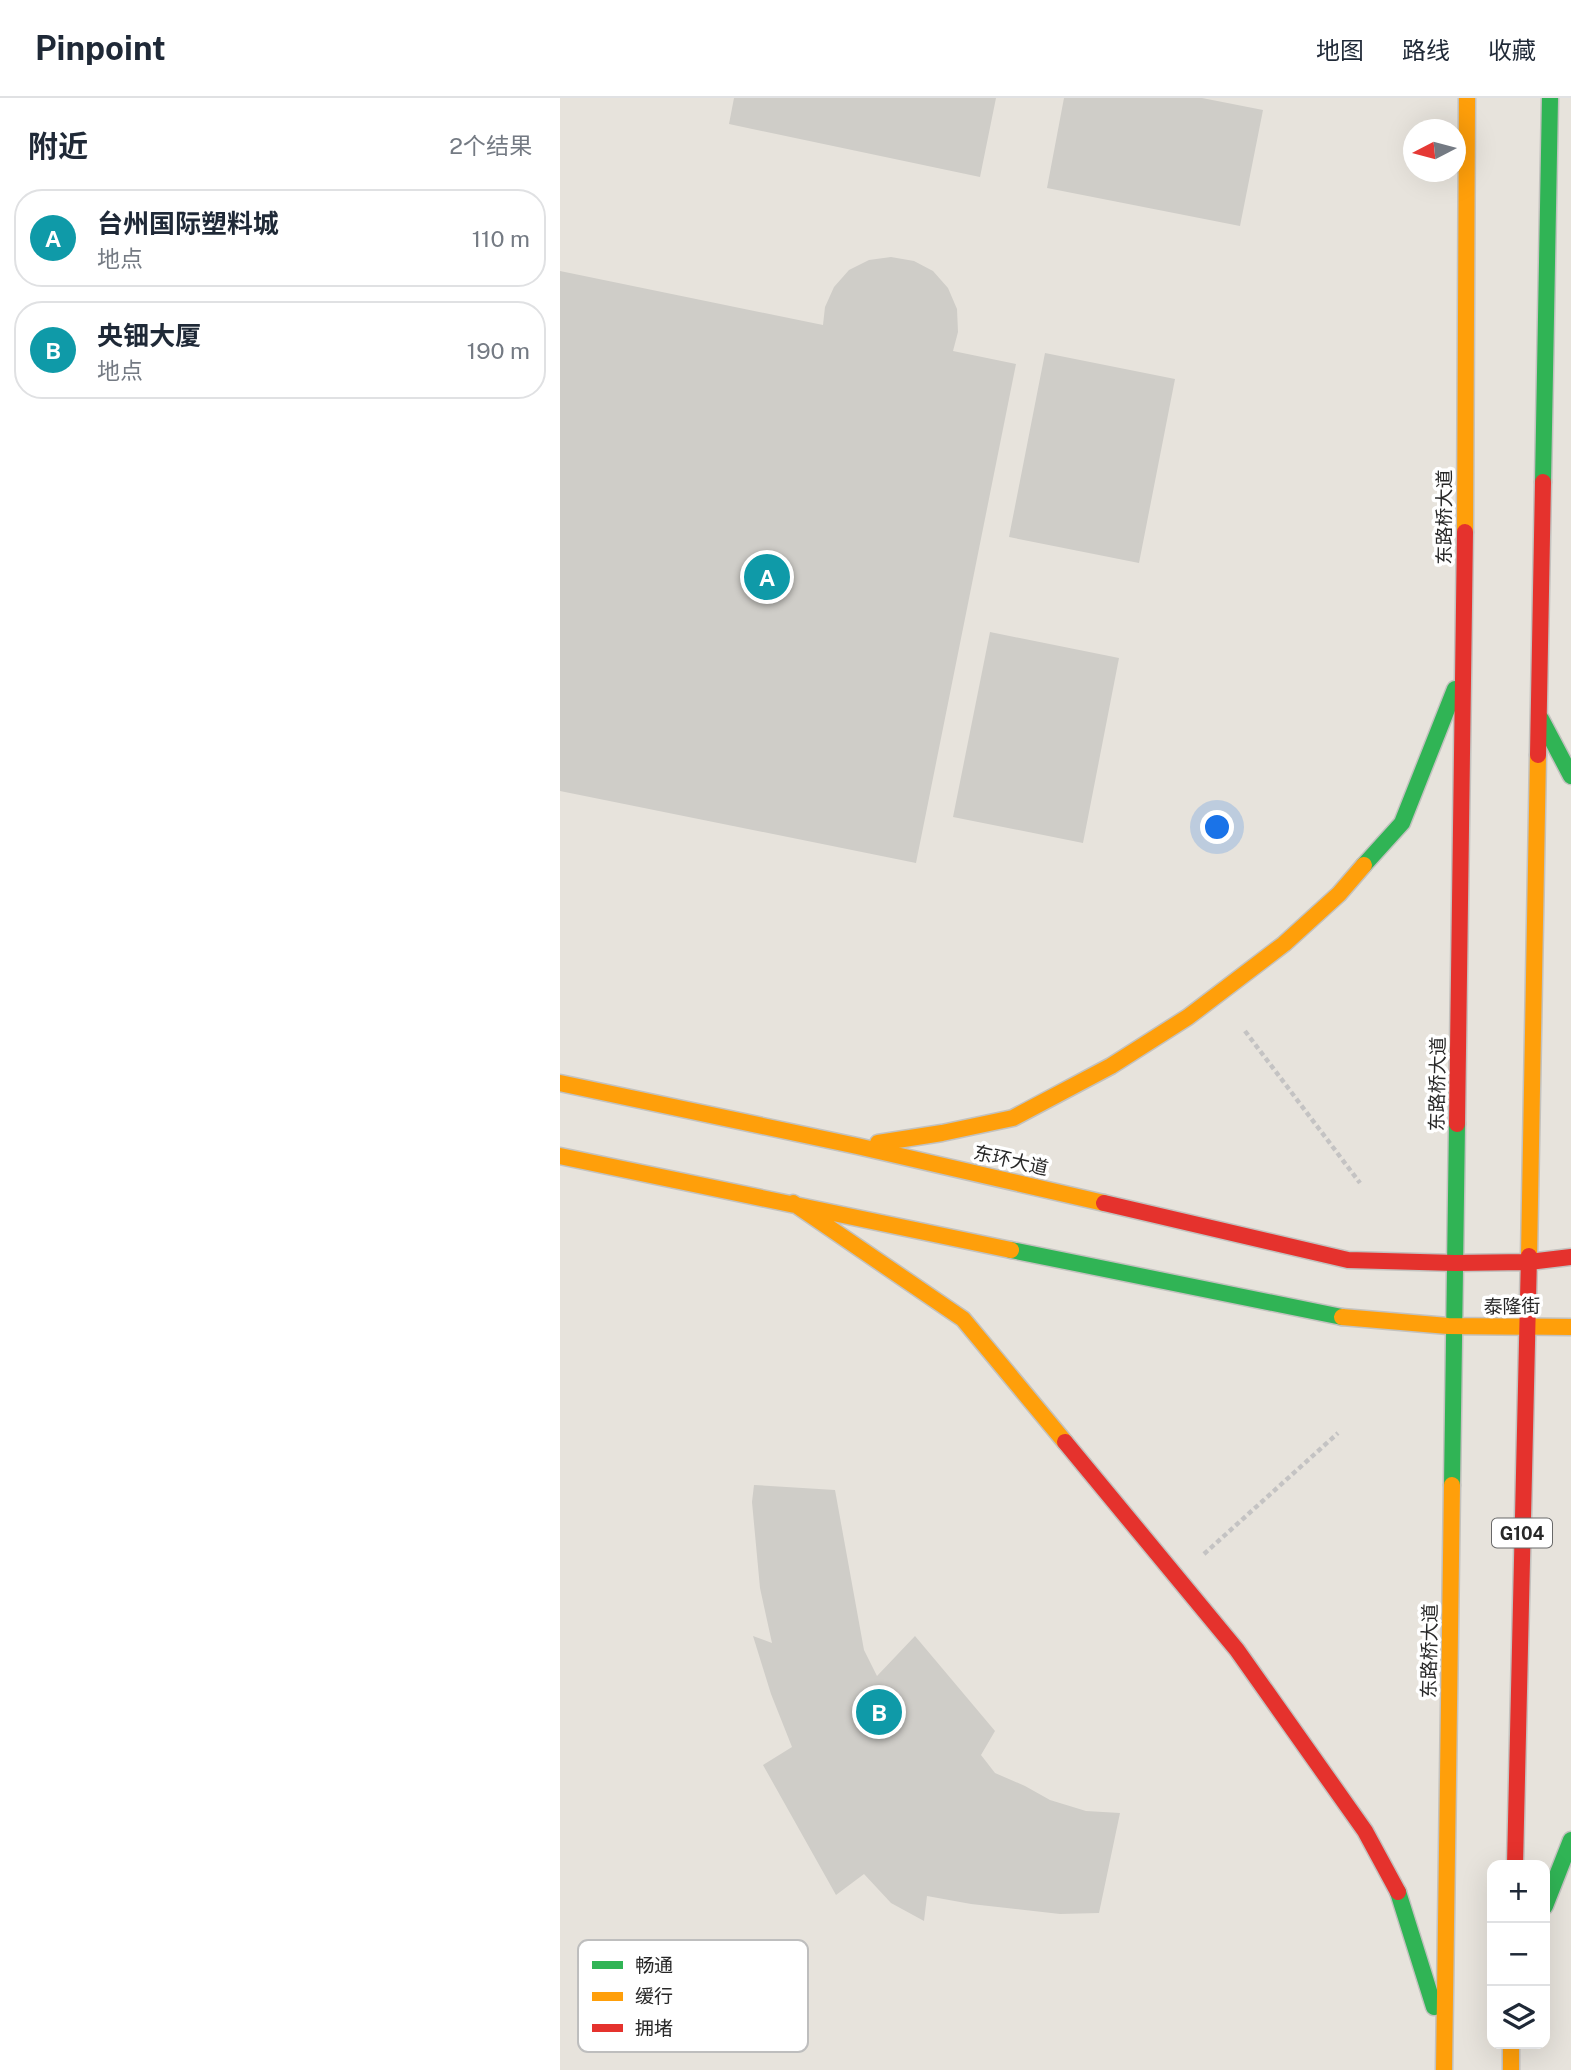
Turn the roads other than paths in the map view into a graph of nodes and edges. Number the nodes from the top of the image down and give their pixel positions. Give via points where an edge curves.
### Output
1 (1467, 98) edge
2 (1550, 98) edge
3 (1464, 668) junction
4 (1539, 715) junction
5 (1571, 776) edge
6 (560, 1083) edge
7 (857, 1146) junction
8 (560, 1156) edge
9 (793, 1203) junction
10 (1571, 1257) edge
11 (1529, 1262) junction
12 (1455, 1263) junction
13 (1527, 1327) junction
14 (1571, 1327) edge
15 (1454, 1328) junction
16 (1571, 1840) edge
17 (1515, 1860) edge
18 (1550, 1893) edge
19 (1444, 2042) junction
20 (1511, 2049) edge
21 (1444, 2070) edge
22 (1511, 2070) edge

1 - 3 main road, 东路桥大道
2 - 4 main road
3 - 7 main road via 1402,823 1339,894 1284,944 1188,1017 1013,1118
3 - 12 main road, 东路桥大道
4 - 5 main road
4 - 11 main road, G104
6 - 7 main road, 东环大道
7 - 12 main road, 东环大道 via 1348,1260
8 - 9 main road
9 - 15 main road via 1326,1315
9 - 19 main road via 964,1319 1237,1650 1365,1831 1402,1899
10 - 11 main road
11 - 12 main road
11 - 13 main road, G104
12 - 15 main road, 东路桥大道
13 - 14 main road, 泰隆街
13 - 15 main road, 泰隆街
13 - 17 main road, G104
15 - 19 main road, 东路桥大道
16 - 18 main road
19 - 21 main road, 东路桥大道
20 - 22 main road

